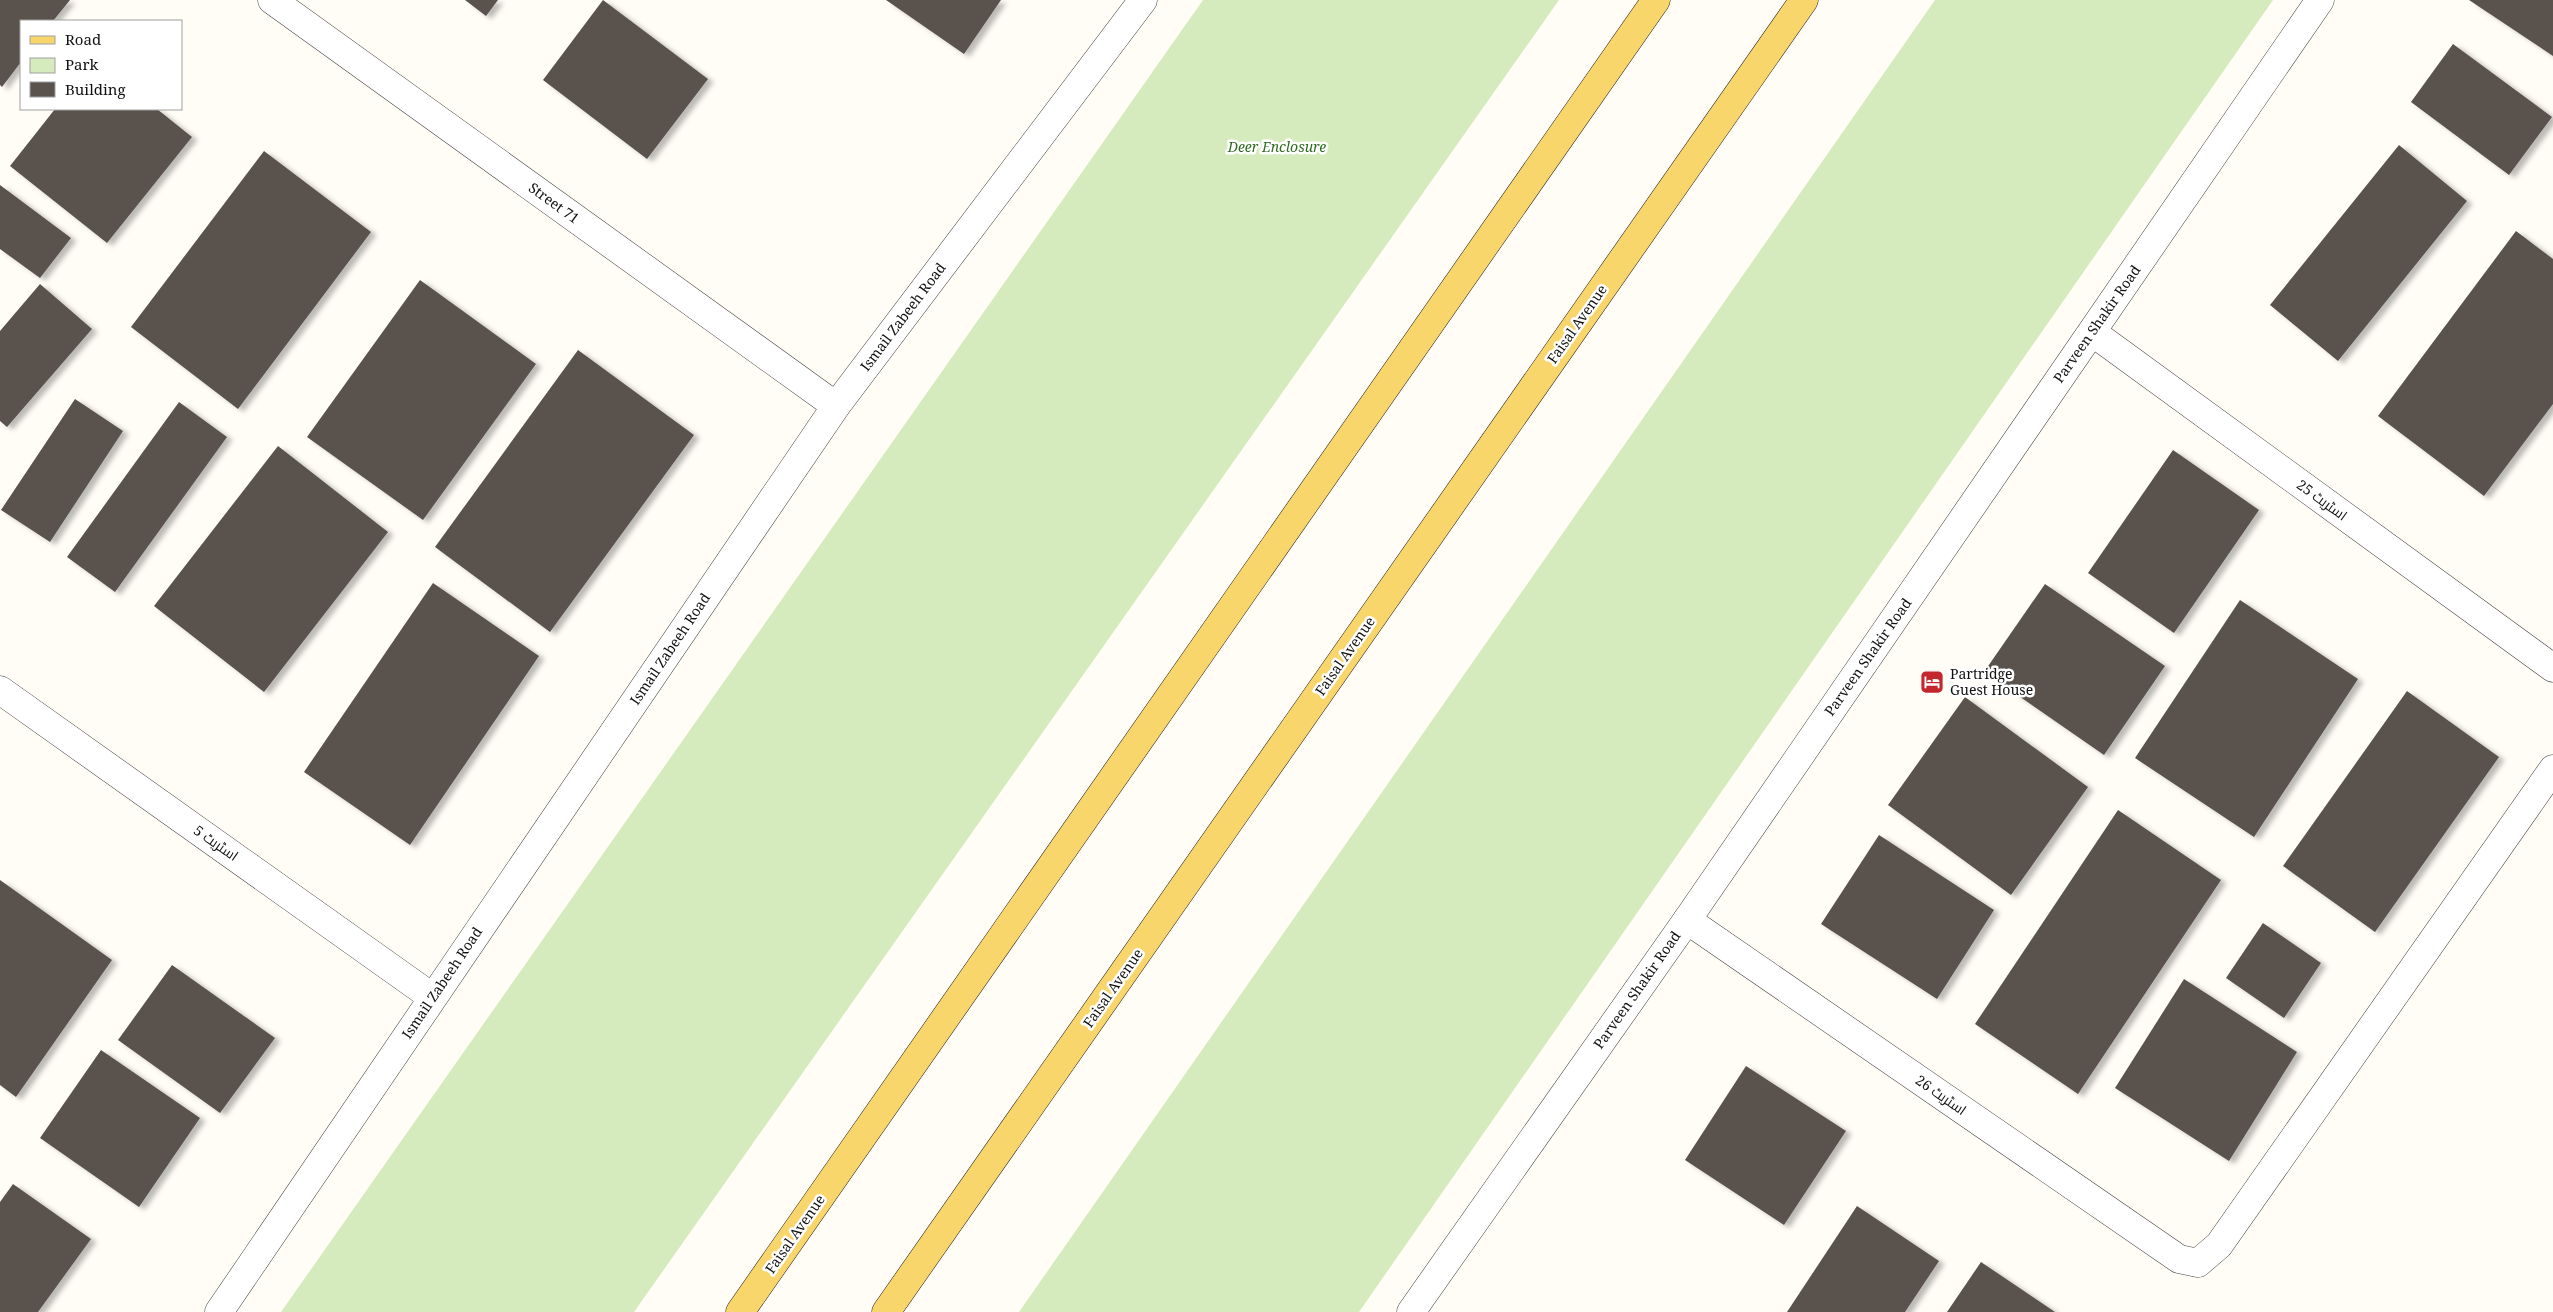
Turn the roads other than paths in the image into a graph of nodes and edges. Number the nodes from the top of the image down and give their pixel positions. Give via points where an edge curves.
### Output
1 (272, 0) edge
2 (1143, 0) edge
3 (1656, 0) edge
4 (1804, 0) edge
5 (2320, 0) edge
6 (2092, 332) junction
7 (836, 406) junction
8 (2553, 668) edge
9 (0, 690) edge
10 (2553, 769) edge
11 (1687, 920) junction
12 (432, 997) junction
13 (219, 1312) edge
14 (740, 1312) edge
15 (886, 1312) edge
16 (1411, 1312) edge

1 - 7 street, Street 71
2 - 7 street, Ismail Zabeeh Road
3 - 14 main road, Faisal Avenue
4 - 15 main road, Faisal Avenue
5 - 6 street, Parveen Shakir Road
6 - 8 street, اسٹریٹ 25
6 - 11 street, Parveen Shakir Road
7 - 12 street, Ismail Zabeeh Road
9 - 12 street, اسٹریٹ 5
10 - 11 street, اسٹریٹ 26 via 2219,1245 2198,1263 2179,1259
11 - 16 street, Parveen Shakir Road
12 - 13 street, Ismail Zabeeh Road

